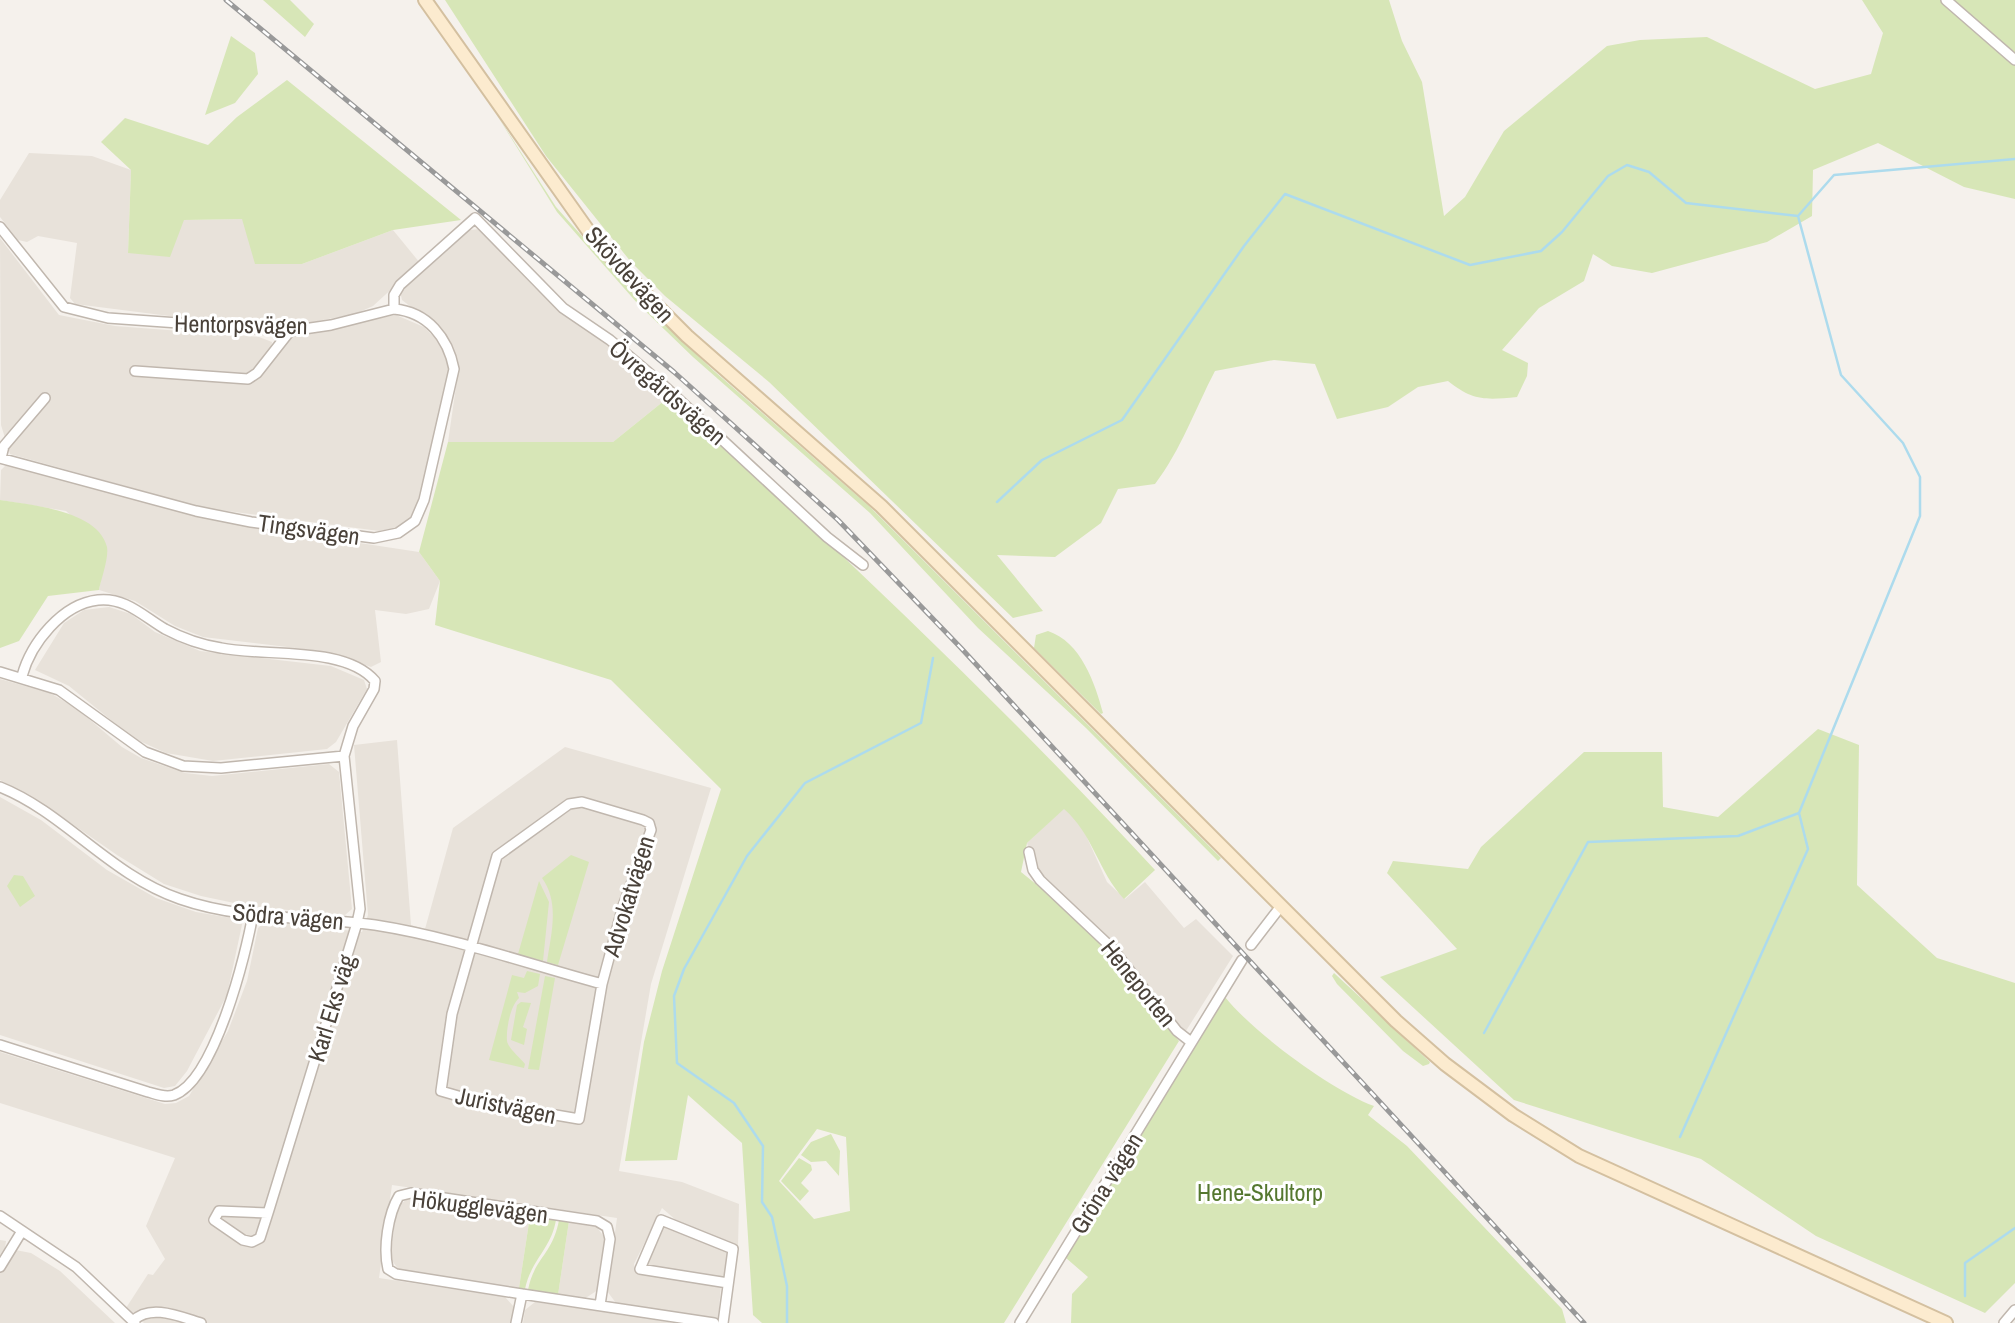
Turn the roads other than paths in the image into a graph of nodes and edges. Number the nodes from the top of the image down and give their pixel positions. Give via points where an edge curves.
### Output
1 (425, 0) edge
2 (1946, 0) edge
3 (2015, 60) edge
4 (0, 227) edge
5 (394, 309) junction
6 (290, 331) junction
7 (135, 371) dead end
8 (45, 398) dead end
9 (1, 458) edge
10 (863, 565) dead end
11 (0, 672) edge
12 (22, 676) junction
13 (344, 756) junction
14 (0, 788) edge
15 (1029, 852) dead end
16 (1281, 906) junction
17 (253, 914) junction
18 (357, 923) junction
19 (1251, 945) dead end
20 (470, 949) junction
21 (1242, 960) dead end
22 (602, 984) junction
23 (1191, 1042) junction
24 (0, 1045) edge
25 (268, 1213) junction
26 (0, 1216) edge
27 (22, 1231) junction
28 (0, 1268) edge
29 (728, 1283) junction
30 (522, 1294) junction
31 (600, 1305) junction
32 (2015, 1310) edge
33 (134, 1322) edge
34 (201, 1323) edge
35 (516, 1323) edge
36 (714, 1323) edge
37 (723, 1323) edge
38 (1020, 1323) edge
39 (1947, 1323) edge
40 (2004, 1323) edge

1 - 16 main road, Skövdevägen via 594,239 687,336 881,506
2 - 3 street
4 - 6 street, Hentorpsvägen via 69,310 108,318
5 - 6 street, Hentorpsvägen
5 - 9 street, Tingsvägen via 435,328 450,348 454,369 424,500 415,521 398,533 374,538 251,522
5 - 10 street, Övregårdsvägen via 400,285 475,218 562,309 610,340 661,383
6 - 7 street via 248,379
8 - 9 street via 4,446
11 - 12 street
12 - 13 street via 74,699 145,752 183,765 221,768
12 - 13 street via 28,660 66,611 100,599 117,601 199,643 336,660 370,675 374,689 353,726
13 - 18 street, Karl Eks väg via 360,909
14 - 17 street, Södra vägen via 153,888 200,905
15 - 23 street, Heneporten via 1040,880 1098,932 1177,1031
16 - 19 street
16 - 39 main road, Skövdevägen via 1396,1021 1513,1115 1623,1179
17 - 18 street, Södra vägen
17 - 24 street via 237,986 219,1034 188,1084 176,1094 148,1092
18 - 20 street, Södra vägen via 400,929
18 - 25 street, Karl Eks väg
20 - 22 street, Södra vägen
20 - 22 street, Juristvägen via 447,1035 441,1091 479,1102 579,1119
20 - 22 street, Advokatvägen via 497,856 569,804 582,802 643,820 651,830 623,906
21 - 23 street, Heneporten
23 - 38 street, Gröna vägen
25 - 25 street, Karl Eks väg via 260,1238 252,1242 214,1220 219,1211 227,1209
26 - 27 street
27 - 28 street
27 - 33 street via 76,1267
29 - 29 street via 733,1249 661,1220 640,1269
29 - 37 street
30 - 31 street
30 - 31 street, Hökugglevägen via 388,1269 385,1258 393,1207 400,1196 411,1193 597,1221 607,1227 610,1239
30 - 35 street
31 - 36 street
32 - 40 street
33 - 34 street via 156,1312

